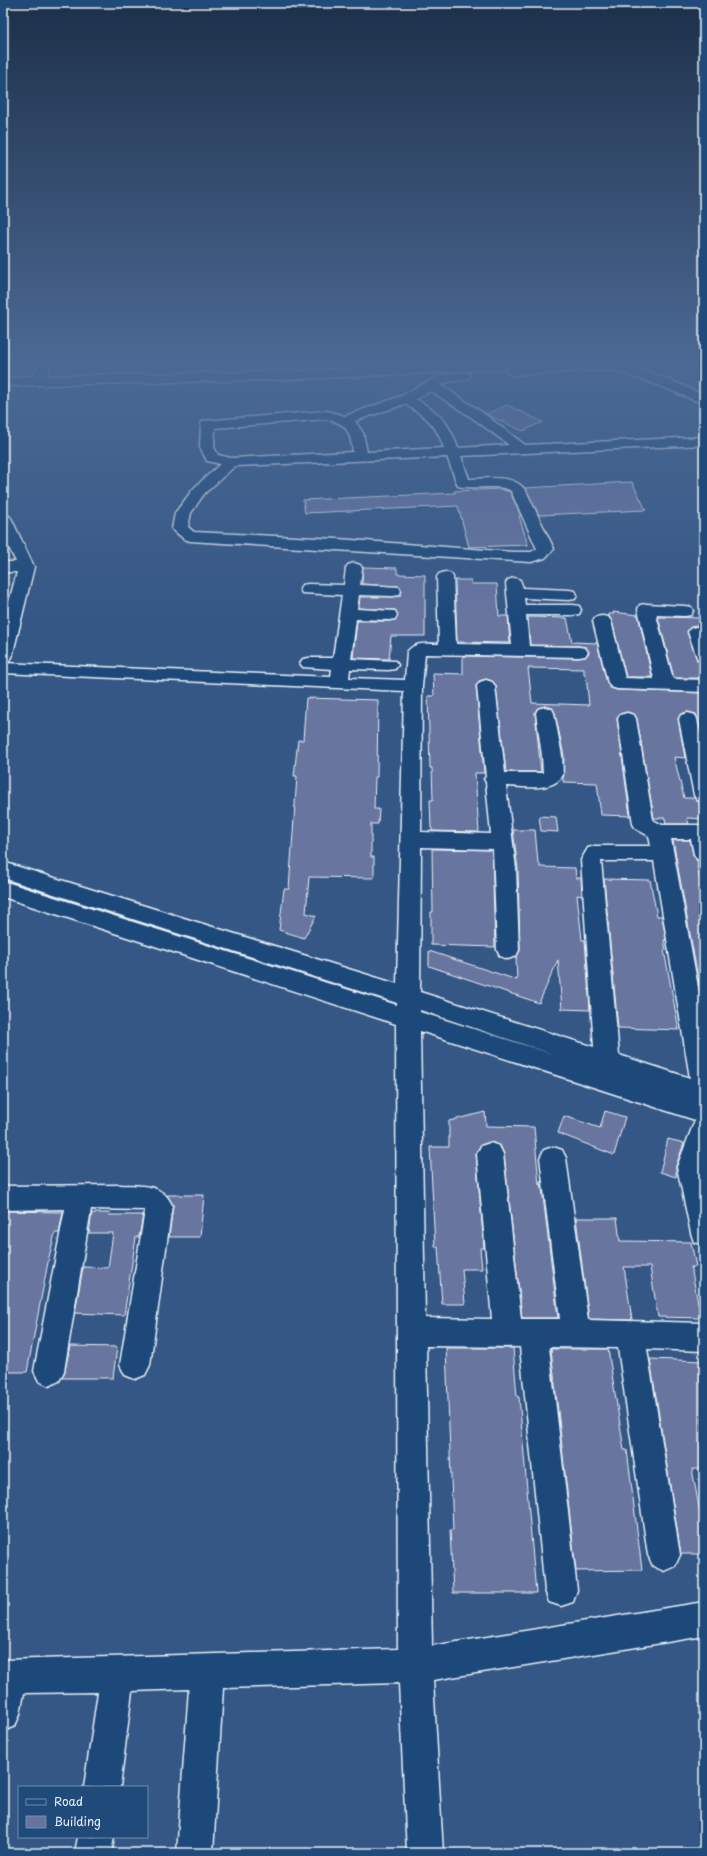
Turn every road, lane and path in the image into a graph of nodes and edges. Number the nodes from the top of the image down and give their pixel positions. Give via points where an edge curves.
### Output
1 (209, 451) edge
2 (360, 451) edge
3 (509, 451) edge
4 (453, 453) junction
5 (361, 457) junction
6 (231, 462) junction
7 (3, 518) edge
8 (3, 566) edge
9 (26, 567) junction
10 (354, 568) dead end
11 (445, 577) dead end
12 (308, 589) dead end
13 (351, 590) junction
14 (393, 591) dead end
15 (571, 602) dead end
16 (685, 611) dead end
17 (348, 614) junction
18 (389, 615) dead end
19 (602, 621) dead end
20 (697, 632) dead end
21 (448, 650) junction
22 (521, 651) junction
23 (579, 652) dead end
24 (704, 656) edge
25 (3, 657) edge
26 (309, 663) dead end
27 (389, 666) dead end
28 (3, 668) edge
29 (341, 673) junction
30 (665, 685) junction
31 (413, 686) junction
32 (486, 686) dead end
33 (704, 686) edge
34 (545, 713) dead end
35 (627, 719) dead end
36 (688, 719) dead end
37 (494, 779) junction
38 (704, 795) edge
39 (658, 832) junction
40 (702, 832) edge
41 (410, 839) junction
42 (502, 842) junction
43 (662, 854) junction
44 (704, 854) edge
45 (3, 870) edge
46 (3, 889) edge
47 (508, 950) dead end
48 (408, 1007) junction
49 (607, 1062) junction
50 (704, 1086) edge
51 (704, 1093) edge
52 (704, 1112) edge
53 (704, 1127) edge
54 (490, 1154) dead end
55 (553, 1158) dead end
56 (80, 1197) junction
57 (3, 1198) edge
58 (704, 1234) edge
59 (411, 1332) junction
60 (520, 1333) junction
61 (576, 1334) junction
62 (630, 1334) junction
63 (704, 1337) edge
64 (134, 1365) dead end
65 (49, 1371) dead end
66 (664, 1555) dead end
67 (561, 1590) dead end
68 (704, 1619) edge
69 (415, 1666) junction
70 (206, 1672) junction
71 (117, 1674) junction
72 (6, 1677) edge
73 (3, 1714) edge
74 (102, 1786) edge
75 (96, 1838) edge
76 (94, 1853) edge
77 (195, 1853) edge
78 (425, 1853) edge

1 - 6 street via 212,458
2 - 5 street
3 - 4 street
4 - 5 street
4 - 6 street via 463,483 509,484 515,487 544,543 544,552 536,557 513,557 190,536 180,528 183,513 199,491
5 - 6 street
7 - 9 street
8 - 9 street
9 - 25 street
10 - 13 street
11 - 21 street
12 - 13 street
13 - 14 street
13 - 17 street
15 - 22 street via 515,595
16 - 30 street via 646,609
17 - 18 street
17 - 29 street
19 - 30 street via 617,683
20 - 24 street
21 - 22 street
21 - 31 street via 419,649 416,652
22 - 23 street
26 - 29 street
27 - 29 street
28 - 29 street
29 - 31 street
30 - 33 street
31 - 41 street
32 - 37 street
34 - 37 street via 553,774 547,780
35 - 39 street via 643,824
36 - 38 street
37 - 42 street
39 - 40 street
39 - 43 street
40 - 44 street
41 - 42 street
41 - 48 street
42 - 47 street
43 - 49 street via 595,853 591,860
43 - 50 street
45 - 48 street
46 - 48 street
48 - 49 street
48 - 52 street
48 - 59 street
49 - 51 street
53 - 58 street via 690,1167
54 - 60 street
55 - 61 street
56 - 57 street
56 - 64 street via 120,1196 152,1200 160,1206
56 - 65 street
59 - 60 street
59 - 69 street
60 - 61 street
60 - 67 street
61 - 62 street
62 - 63 street
62 - 66 street
68 - 69 street
69 - 70 street
69 - 78 street
70 - 71 street
70 - 77 street
71 - 72 street
71 - 74 street
72 - 73 street
75 - 76 street

